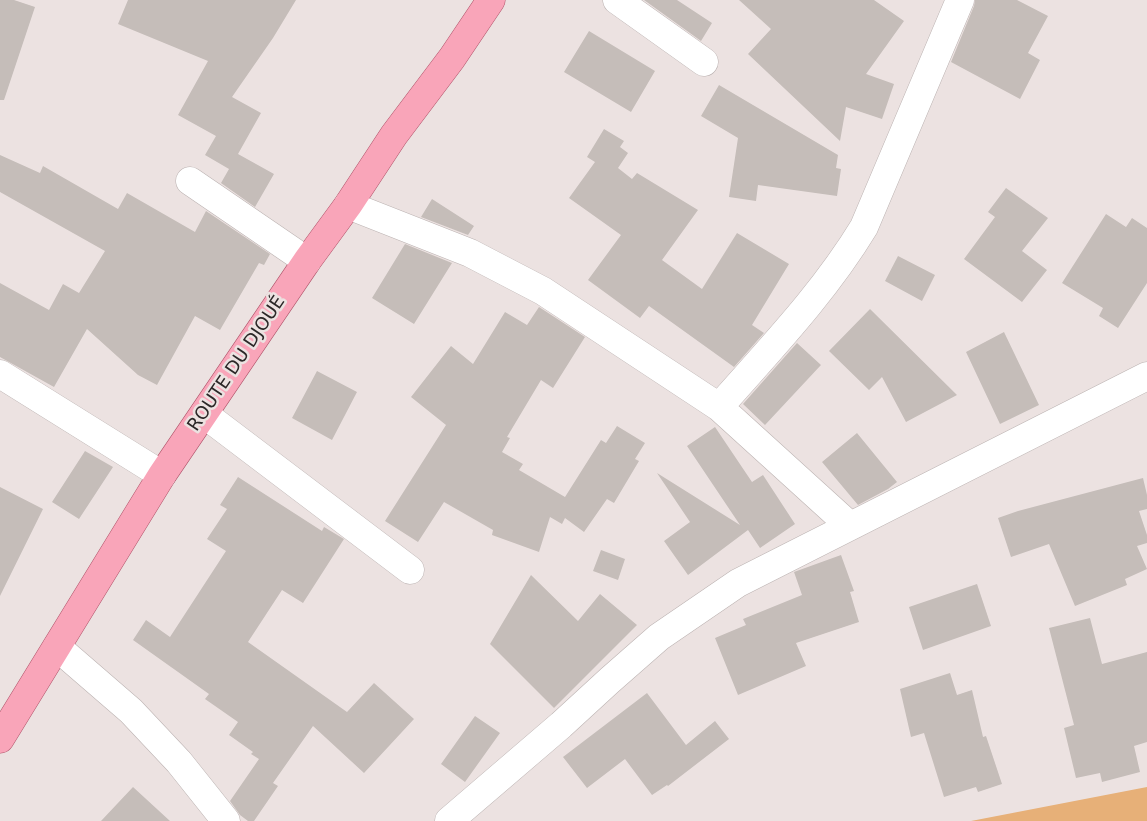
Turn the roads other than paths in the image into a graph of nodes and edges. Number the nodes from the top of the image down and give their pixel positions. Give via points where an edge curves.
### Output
1 (491, 0) edge
2 (616, 0) edge
3 (960, 0) edge
4 (704, 62) dead end
5 (190, 181) dead end
6 (348, 204) junction
7 (307, 261) junction
8 (0, 374) edge
9 (1147, 376) edge
10 (719, 407) junction
11 (204, 414) junction
12 (162, 475) junction
13 (849, 526) junction
14 (410, 570) dead end
15 (57, 647) junction
16 (0, 739) edge
17 (226, 821) edge
18 (449, 821) edge

1 - 6 main road, ROUTE DU DJOUÉ
2 - 4 street
3 - 10 street via 864,227 824,287
5 - 7 street
6 - 7 main road, ROUTE DU DJOUÉ
6 - 10 street via 470,253 543,291
7 - 11 main road, ROUTE DU DJOUÉ
8 - 12 street
9 - 13 street
10 - 13 street
11 - 12 main road, ROUTE DU DJOUÉ
11 - 14 street
12 - 15 main road, ROUTE DU DJOUÉ
13 - 18 street via 738,583 659,637
15 - 16 main road, ROUTE DU DJOUÉ
15 - 17 street via 131,711 179,762

